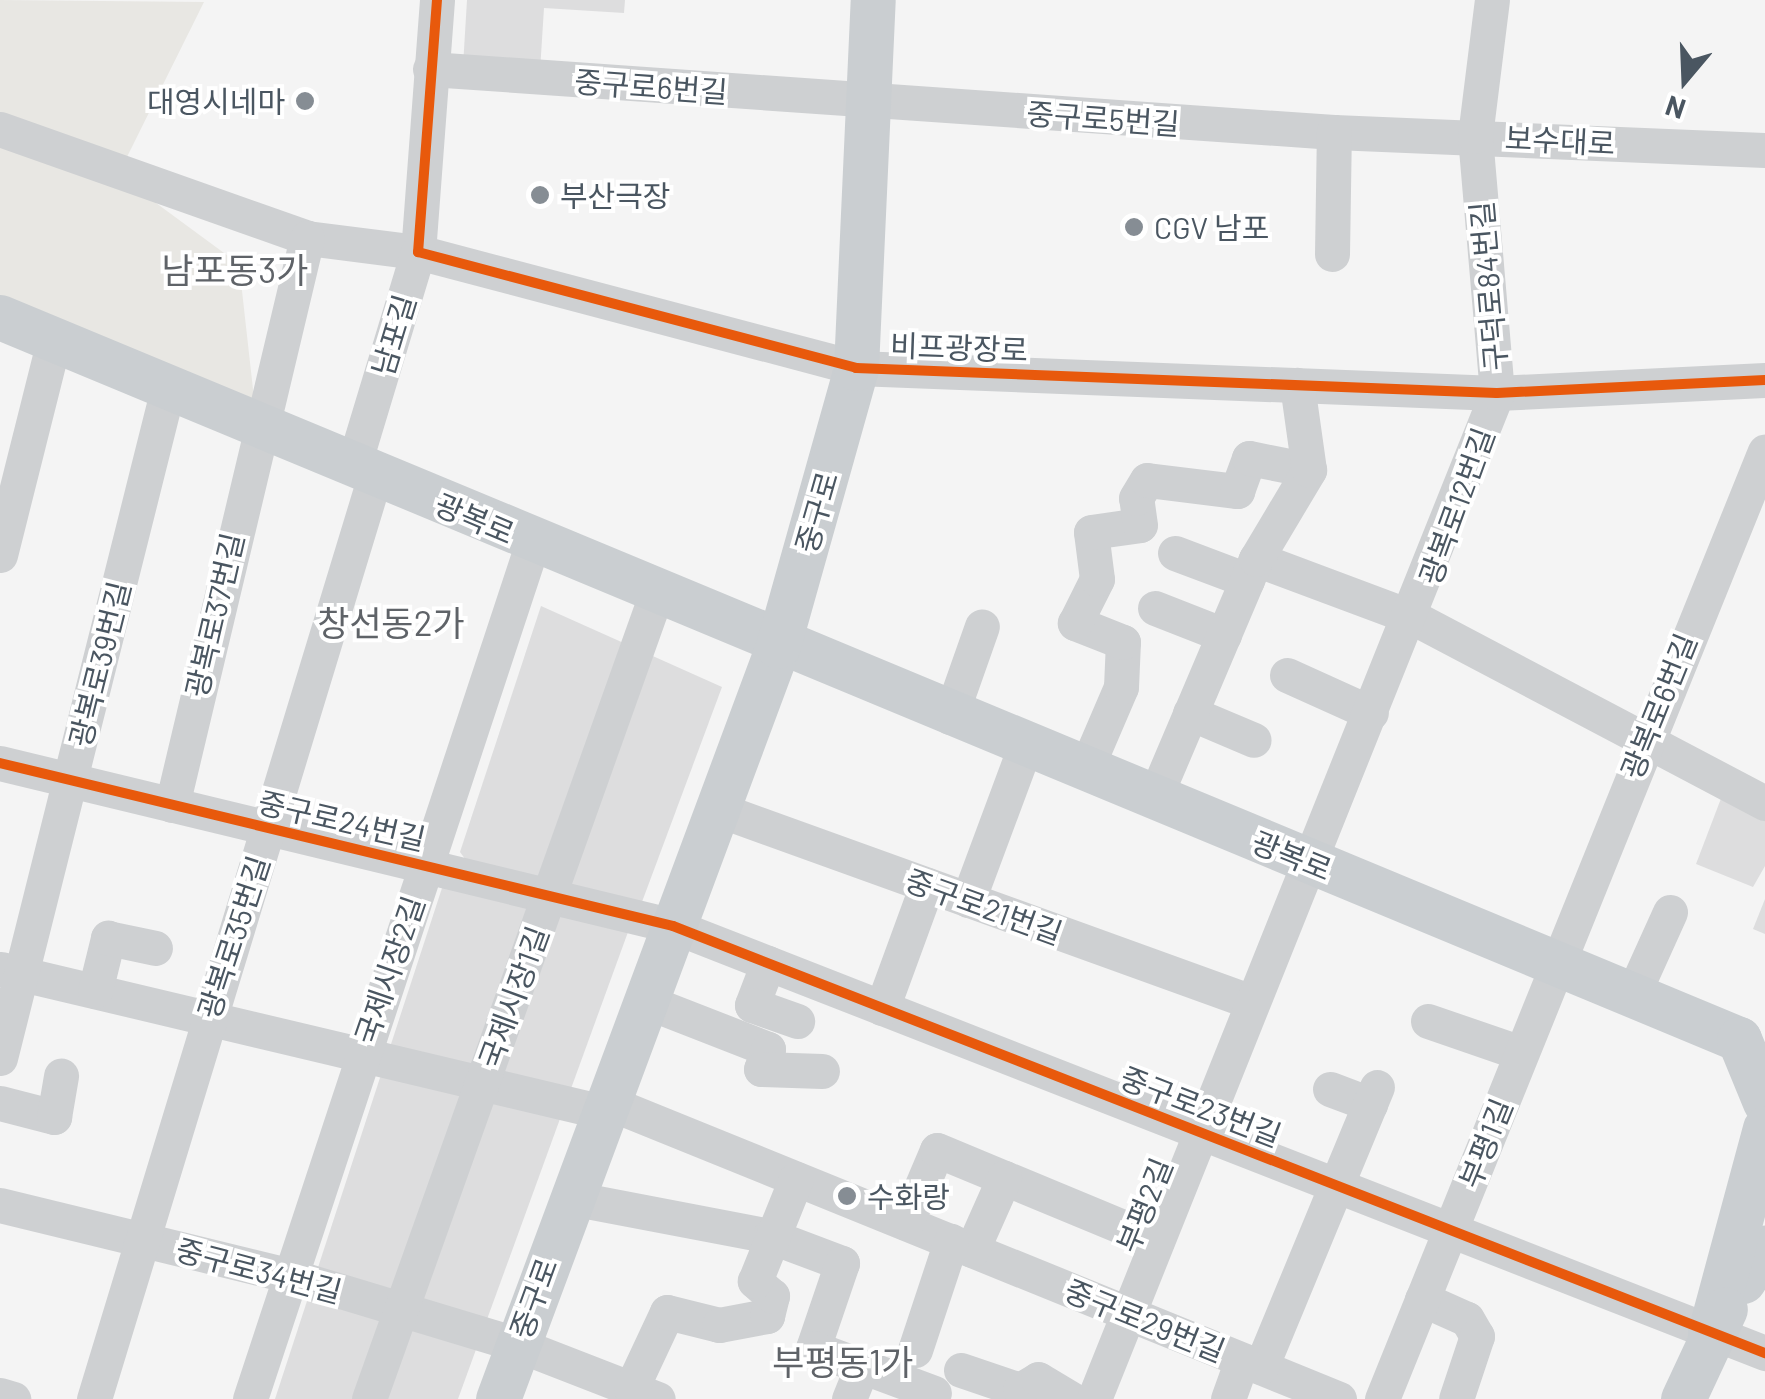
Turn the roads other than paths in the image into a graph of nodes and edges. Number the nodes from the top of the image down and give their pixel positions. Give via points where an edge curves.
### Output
1 (437, 0) edge
2 (873, 0) edge
3 (1492, 0) edge
4 (430, 69) junction
5 (872, 103) junction
6 (0, 130) edge
7 (1334, 132) junction
8 (1475, 136) junction
9 (1765, 150) edge
10 (307, 238) junction
11 (418, 252) junction
12 (1332, 254) dead end
13 (0, 317) edge
14 (54, 340) junction
15 (856, 368) junction
16 (1765, 380) edge
17 (1297, 386) junction
18 (168, 388) junction
19 (1498, 393) junction
20 (256, 425) junction
21 (1765, 451) edge
22 (1309, 470) junction
23 (364, 471) junction
24 (532, 542) junction
25 (1175, 553) dead end
26 (0, 555) edge
27 (1252, 569) junction
28 (656, 595) junction
29 (1155, 608) dead end
30 (1414, 618) junction
31 (982, 626) dead end
32 (1224, 634) junction
33 (778, 646) junction
34 (1286, 674) dead end
35 (1190, 713) junction
36 (1371, 713) junction
37 (950, 717) junction
38 (1254, 740) dead end
39 (1642, 740) junction
40 (1025, 747) junction
41 (0, 764) edge
42 (1085, 771) junction
43 (70, 780) junction
44 (1154, 799) junction
45 (1765, 803) edge
46 (172, 805) junction
47 (717, 809) junction
48 (268, 828) junction
49 (1308, 862) junction
50 (425, 865) junction
51 (928, 885) junction
52 (549, 896) junction
53 (968, 900) junction
54 (1670, 912) dead end
55 (673, 926) junction
56 (155, 948) dead end
57 (768, 963) junction
58 (1556, 964) junction
59 (11, 971) edge
60 (95, 991) junction
61 (1633, 994) junction
62 (645, 1001) junction
63 (1252, 1002) junction
64 (882, 1008) junction
65 (1765, 1012) edge
66 (207, 1018) junction
67 (796, 1021) dead end
68 (1428, 1021) dead end
69 (360, 1054) junction
70 (1521, 1054) junction
71 (0, 1058) edge
72 (822, 1071) dead end
73 (62, 1076) dead end
74 (1759, 1079) edge
75 (482, 1084) junction
76 (1330, 1089) dead end
77 (0, 1103) edge
78 (605, 1108) junction
79 (1765, 1128) edge
80 (1200, 1133) junction
81 (1004, 1178) junction
82 (796, 1179) junction
83 (1338, 1186) junction
84 (570, 1198) junction
85 (0, 1205) edge
86 (906, 1223) junction
87 (1765, 1226) edge
88 (1450, 1230) junction
89 (770, 1236) junction
90 (142, 1240) junction
91 (1157, 1241) junction
92 (961, 1246) junction
93 (1754, 1264) edge
94 (291, 1276) junction
95 (1422, 1299) junction
96 (401, 1310) junction
97 (1128, 1313) junction
98 (1710, 1332) junction
99 (516, 1344) junction
100 (915, 1350) dead end
101 (1765, 1353) edge
102 (1252, 1363) junction
103 (961, 1370) dead end
104 (856, 1383) edge
105 (934, 1393) dead end
106 (644, 1394) edge
107 (0, 1396) edge
108 (13, 1399) edge
109 (94, 1399) edge
110 (250, 1399) edge
111 (369, 1399) edge
112 (498, 1399) edge
113 (1071, 1399) edge
114 (1094, 1399) edge
115 (1228, 1399) edge
116 (1340, 1399) edge
117 (1382, 1399) edge
118 (1456, 1399) edge
119 (1683, 1399) edge

1 - 4 street
2 - 5 main road, 중구로
3 - 8 street, 구덕로84번길
4 - 5 street, 중구로6번길
4 - 11 street
5 - 7 street, 중구로5번길
5 - 15 main road, 중구로
6 - 10 street, 남포길
7 - 8 street, 중구로5번길
7 - 12 street
8 - 9 street, 보수대로
8 - 19 street, 구덕로84번길
10 - 11 street, 남포길
10 - 20 street
11 - 15 street, 비프광장로
11 - 23 street, 남포길
13 - 14 main road, 광복로
14 - 18 main road, 광복로
14 - 26 street
15 - 17 street, 비프광장로
15 - 33 main road, 중구로
16 - 19 street, 비프광장로
17 - 19 street, 비프광장로
17 - 22 street
18 - 20 main road, 광복로
18 - 43 street, 광복로39번길
19 - 30 street, 광복로12번길
20 - 23 main road, 광복로
20 - 46 street, 광복로37번길
21 - 39 street, 광복로6번길
22 - 27 street
22 - 42 street via 1248,458 1237,491 1147,480 1136,498 1140,525 1091,532 1097,579 1075,623 1123,642 1121,687
23 - 24 main road, 광복로
23 - 48 street, 광복로35번길
24 - 28 main road, 광복로
24 - 50 street, 국제시장2길
25 - 27 street, 광복로12번길
27 - 30 street, 광복로12번길
27 - 32 street
28 - 33 main road, 광복로
28 - 52 street, 국제시장1길
29 - 32 street
30 - 36 street, 광복로12번길
30 - 39 street
31 - 37 street
32 - 35 street
33 - 37 main road, 광복로
33 - 47 main road, 중구로
34 - 36 street
35 - 38 street
35 - 44 street
36 - 49 street, 광복로12번길
37 - 40 main road, 광복로
39 - 45 street
39 - 58 street, 광복로6번길
40 - 42 main road, 광복로
40 - 53 street
41 - 43 street, 중구로24번길
42 - 44 main road, 광복로
43 - 46 street, 중구로24번길
43 - 59 street, 광복로39번길
44 - 49 main road, 광복로
46 - 48 street, 중구로24번길
47 - 51 street, 중구로21번길
47 - 55 main road, 중구로
48 - 50 street, 중구로24번길
48 - 66 street, 광복로35번길
49 - 58 main road, 광복로
49 - 63 street, 부평2길
50 - 52 street, 중구로24번길
50 - 69 street, 국제시장2길
51 - 53 street, 중구로21번길
51 - 64 street
52 - 55 street, 중구로24번길
52 - 75 street, 국제시장1길
53 - 63 street, 중구로21번길
54 - 61 street
55 - 57 street, 중구로23번길
55 - 62 main road, 중구로
56 - 60 street via 108,938
57 - 64 street, 중구로23번길
57 - 67 street via 752,1005
58 - 61 main road, 광복로
58 - 70 street, 부평1길
59 - 60 street, 중구로29번길
59 - 71 street, 광복로39번길
60 - 66 street, 중구로29번길
61 - 74 main road, 광복로 via 1739,1039
62 - 72 street via 768,1049 761,1068
62 - 78 main road, 중구로
63 - 80 street, 부평2길
64 - 80 street, 중구로23번길
65 - 74 main road
66 - 69 street, 중구로29번길
66 - 90 street, 광복로35번길
68 - 70 street
69 - 75 street, 중구로29번길
69 - 94 street, 국제시장2길
70 - 88 street, 부평1길
73 - 77 street via 54,1117
75 - 78 street, 중구로29번길
75 - 96 street, 국제시장1길
76 - 83 street via 1373,1096
78 - 82 street, 중구로29번길
78 - 84 main road, 중구로
79 - 98 main road
80 - 83 street, 중구로23번길
80 - 91 street, 부평2길
81 - 86 street, 부평2길 via 937,1150
81 - 91 street, 부평2길
81 - 92 street
82 - 86 street, 중구로29번길
82 - 89 street
83 - 88 street, 중구로23번길
83 - 102 street
84 - 89 street
84 - 99 main road, 중구로
85 - 90 street, 중구로34번길
86 - 92 street, 중구로29번길
87 - 93 main road
88 - 95 street, 부평1길
88 - 98 street, 중구로23번길
89 - 104 street via 842,1263 813,1348
89 - 106 street via 755,1282 772,1296 767,1316 750,1323 666,1312
90 - 94 street, 중구로34번길
90 - 109 street, 광복로35번길
91 - 97 street, 부평2길
92 - 97 street, 중구로29번길
92 - 100 street
93 - 98 main road
94 - 96 street, 중구로34번길
94 - 110 street, 국제시장2길
95 - 117 street, 부평1길
95 - 118 street via 1466,1319 1477,1336
96 - 99 street, 중구로34번길
96 - 111 street, 국제시장1길
97 - 102 street, 중구로29번길
97 - 114 street, 부평2길
98 - 101 street, 중구로23번길
98 - 119 main road
99 - 106 street, 중구로34번길
99 - 112 main road, 중구로
102 - 115 street
102 - 116 street, 중구로29번길
103 - 113 street via 1020,1390 1038,1380
104 - 105 street
107 - 108 street

